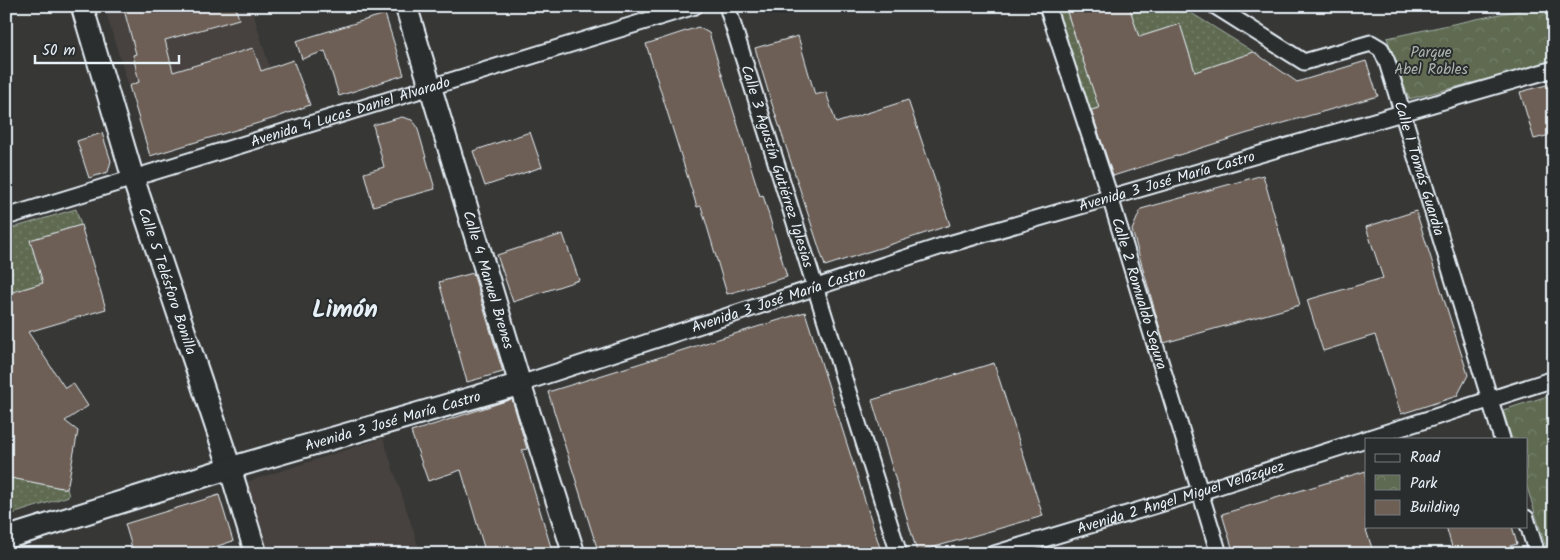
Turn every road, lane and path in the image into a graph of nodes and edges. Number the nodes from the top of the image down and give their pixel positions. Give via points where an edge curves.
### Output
1 (82, 6) edge
2 (406, 6) edge
3 (695, 6) edge
4 (727, 6) edge
5 (1047, 6) edge
6 (1215, 6) edge
7 (1554, 69) edge
8 (431, 86) junction
9 (1402, 111) junction
10 (133, 178) junction
11 (1110, 197) junction
12 (6, 217) edge
13 (815, 287) junction
14 (1554, 379) edge
15 (520, 384) junction
16 (1490, 400) junction
17 (1369, 438) edge
18 (1502, 438) edge
19 (1365, 439) edge
20 (230, 468) junction
21 (1200, 492) junction
22 (1528, 524) edge
23 (6, 538) edge
24 (256, 554) edge
25 (574, 554) edge
26 (899, 554) edge
27 (994, 554) edge
28 (1220, 554) edge
29 (1538, 554) edge

1 - 10 main road, Calle 5 Telésforo Bonilla
2 - 8 main road, Calle 4 Manuel Brenes
3 - 8 street, Avenida 4 Lucas Daniel Alvarado
4 - 13 street, Calle 3 Agustín Gutiérrez Iglesias
5 - 11 street, Calle 2 Romualdo Segura
6 - 9 street, Calle 1 Tomás Guardia via 1304,62 1371,43 1382,49
7 - 9 street, Avenida 3 José María Castro
8 - 10 street, Avenida 4 Lucas Daniel Alvarado
8 - 15 main road, Calle 4 Manuel Brenes
9 - 11 street, Avenida 3 José María Castro
9 - 16 street, Calle 1 Tomás Guardia
10 - 12 street, Avenida 4 Lucas Daniel Alvarado
10 - 20 main road, Calle 5 Telésforo Bonilla
11 - 13 street, Avenida 3 José María Castro
11 - 21 street, Calle 2 Romualdo Segura
13 - 15 street, Avenida 3 José María Castro
13 - 26 street, Calle 3 Agustín Gutiérrez Iglesias
14 - 16 street, Avenida 2 Ángel Miguel Velázquez
15 - 20 main road, Avenida 3 José María Castro
15 - 25 main road, Calle 4 Manuel Brenes
16 - 17 street, Avenida 2 Ángel Miguel Velázquez
16 - 18 street, Calle 1 Tomás Guardia
19 - 21 street, Avenida 2 Ángel Miguel Velázquez
20 - 23 main road, Avenida 3 José María Castro
20 - 24 main road, Calle 5 Telésforo Bonilla
21 - 27 street, Avenida 2 Ángel Miguel Velázquez
21 - 28 street, Calle 2 Romualdo Segura
22 - 29 street

